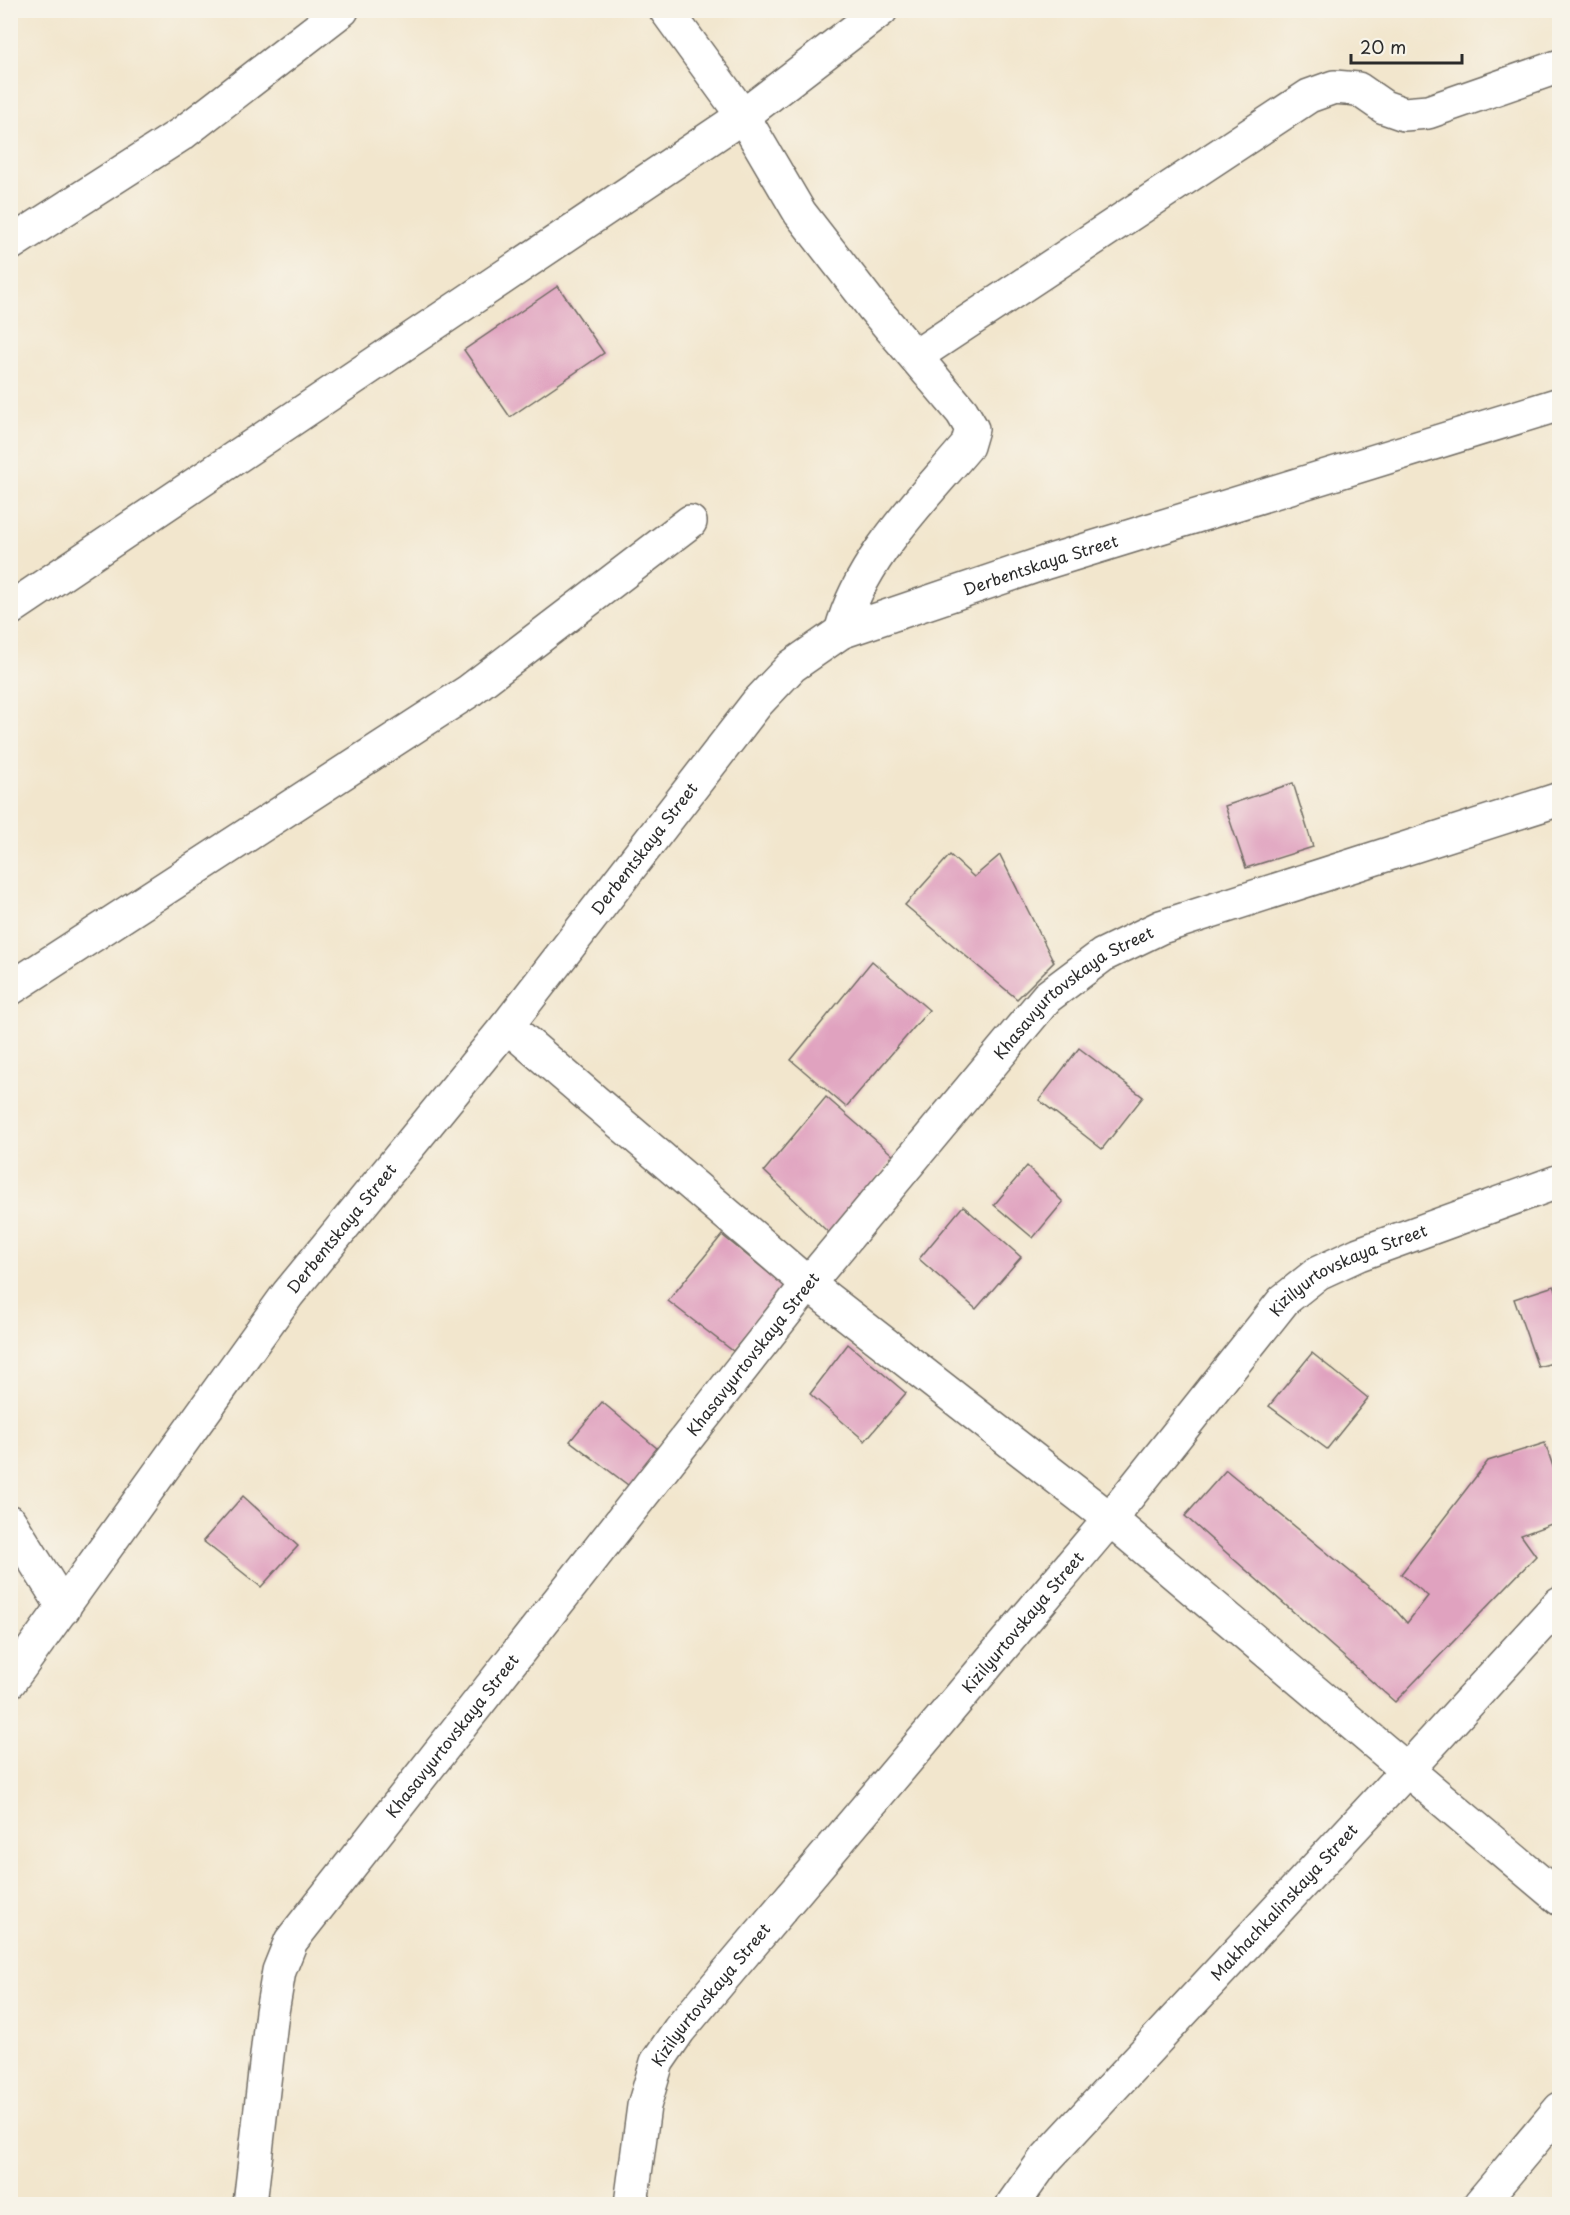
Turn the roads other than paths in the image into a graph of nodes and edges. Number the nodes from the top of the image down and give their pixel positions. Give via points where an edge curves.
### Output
1 (342, 10) edge
2 (666, 10) edge
3 (881, 10) edge
4 (1560, 66) edge
5 (743, 116) junction
6 (10, 244) edge
7 (916, 356) junction
8 (1560, 405) edge
9 (690, 522) dead end
10 (10, 609) edge
11 (841, 632) junction
12 (1560, 799) edge
13 (10, 989) edge
14 (507, 1026) junction
15 (1560, 1181) edge
16 (808, 1284) junction
17 (1110, 1519) junction
18 (10, 1522) edge
19 (1560, 1603) edge
20 (64, 1608) junction
21 (10, 1681) edge
22 (1406, 1771) junction
23 (1560, 1899) edge
24 (1560, 2109) edge
25 (250, 2205) edge
26 (631, 2205) edge
27 (1012, 2205) edge
28 (1480, 2205) edge

1 - 6 street via 183,133
2 - 5 street
3 - 5 street
4 - 7 street via 1428,112 1404,114 1384,107 1358,89 1334,87 1309,96
5 - 7 street via 800,213
5 - 10 street
7 - 11 street via 972,429 967,446 881,549 848,607
8 - 11 street, Derbentskaya Street via 1047,562
9 - 13 street via 469,691
11 - 14 street, Derbentskaya Street via 792,666 758,703
12 - 16 street, Khasavyurtovskaya Street via 1161,927 1103,955 1047,997
14 - 16 street
14 - 20 street, Derbentskaya Street via 288,1294
15 - 17 street, Kizilyurtovskaya Street via 1359,1254 1318,1273 1284,1300
16 - 17 street
16 - 25 street, Khasavyurtovskaya Street via 291,1941 279,1971 272,2012
17 - 22 street
17 - 26 street, Kizilyurtovskaya Street via 679,2030 657,2062 644,2106
18 - 20 street
19 - 22 street, Makhachkalinskaya Street
20 - 21 street, Derbentskaya Street
22 - 23 street
22 - 27 street, Makhachkalinskaya Street via 1043,2162
24 - 28 street

